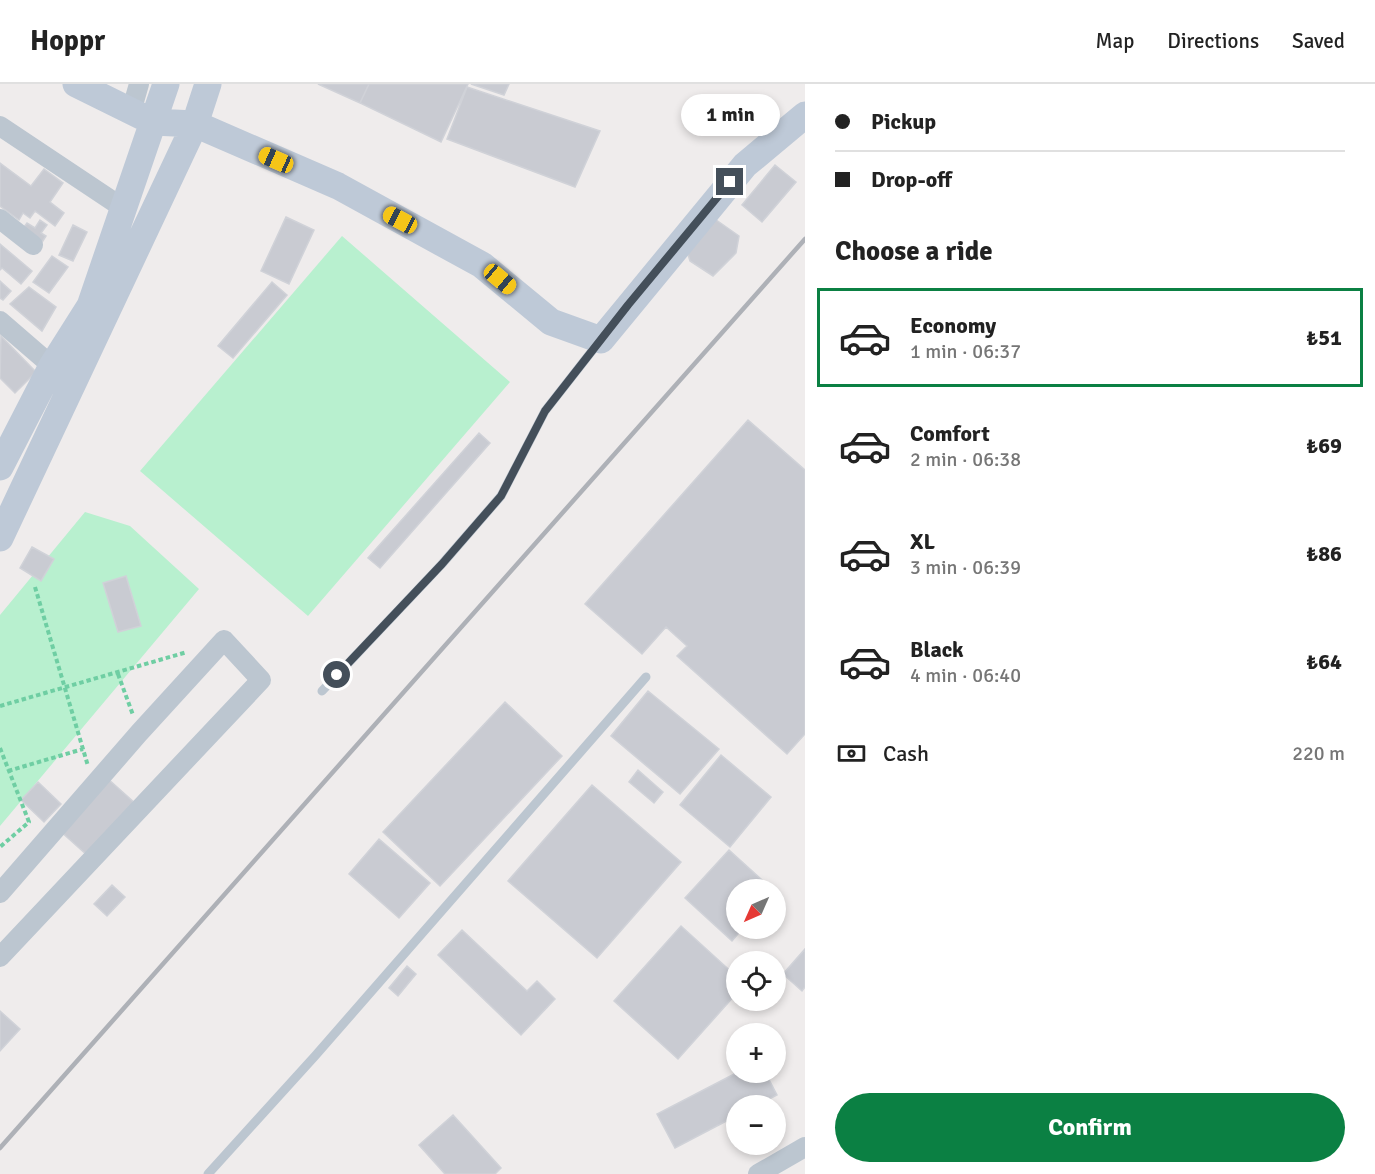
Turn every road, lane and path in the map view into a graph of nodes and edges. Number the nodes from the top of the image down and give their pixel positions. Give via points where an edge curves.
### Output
1 (76, 84) edge
2 (139, 84) edge
3 (166, 84) edge
4 (208, 84) edge
5 (805, 115) edge
6 (142, 117) junction
7 (195, 124) junction
8 (0, 126) edge
9 (123, 208) junction
10 (0, 219) edge
11 (33, 245) dead end
12 (0, 321) edge
13 (601, 340) junction
14 (52, 366) junction
15 (3, 450) edge
16 (0, 538) edge
17 (35, 587) dead end
18 (224, 640) junction
19 (118, 674) junction
20 (646, 677) dead end
21 (64, 689) junction
22 (322, 691) dead end
23 (0, 706) edge
24 (139, 733) junction
25 (0, 748) edge
26 (83, 749) junction
27 (8, 771) junction
28 (93, 787) junction
29 (0, 847) edge
30 (0, 893) edge
31 (0, 957) edge
32 (805, 1147) edge
33 (208, 1174) edge
34 (758, 1174) edge

1 - 6 main road
2 - 6 street
3 - 6 main road
4 - 7 main road
5 - 13 main road via 745,165
6 - 7 main road
6 - 9 main road
7 - 13 main road via 338,186 482,264 551,322
7 - 16 main road
8 - 9 street
9 - 14 main road via 90,306
10 - 11 street
12 - 14 street
13 - 22 lane via 545,411 501,496
14 - 15 main road
17 - 21 path
18 - 19 path
18 - 24 street
18 - 31 street via 261,680
19 - 21 path
19 - 24 path
20 - 33 lane
21 - 23 path
21 - 26 path
24 - 28 street
25 - 27 path
26 - 27 path
26 - 28 path
27 - 29 path via 29,822
28 - 30 street
32 - 34 street

